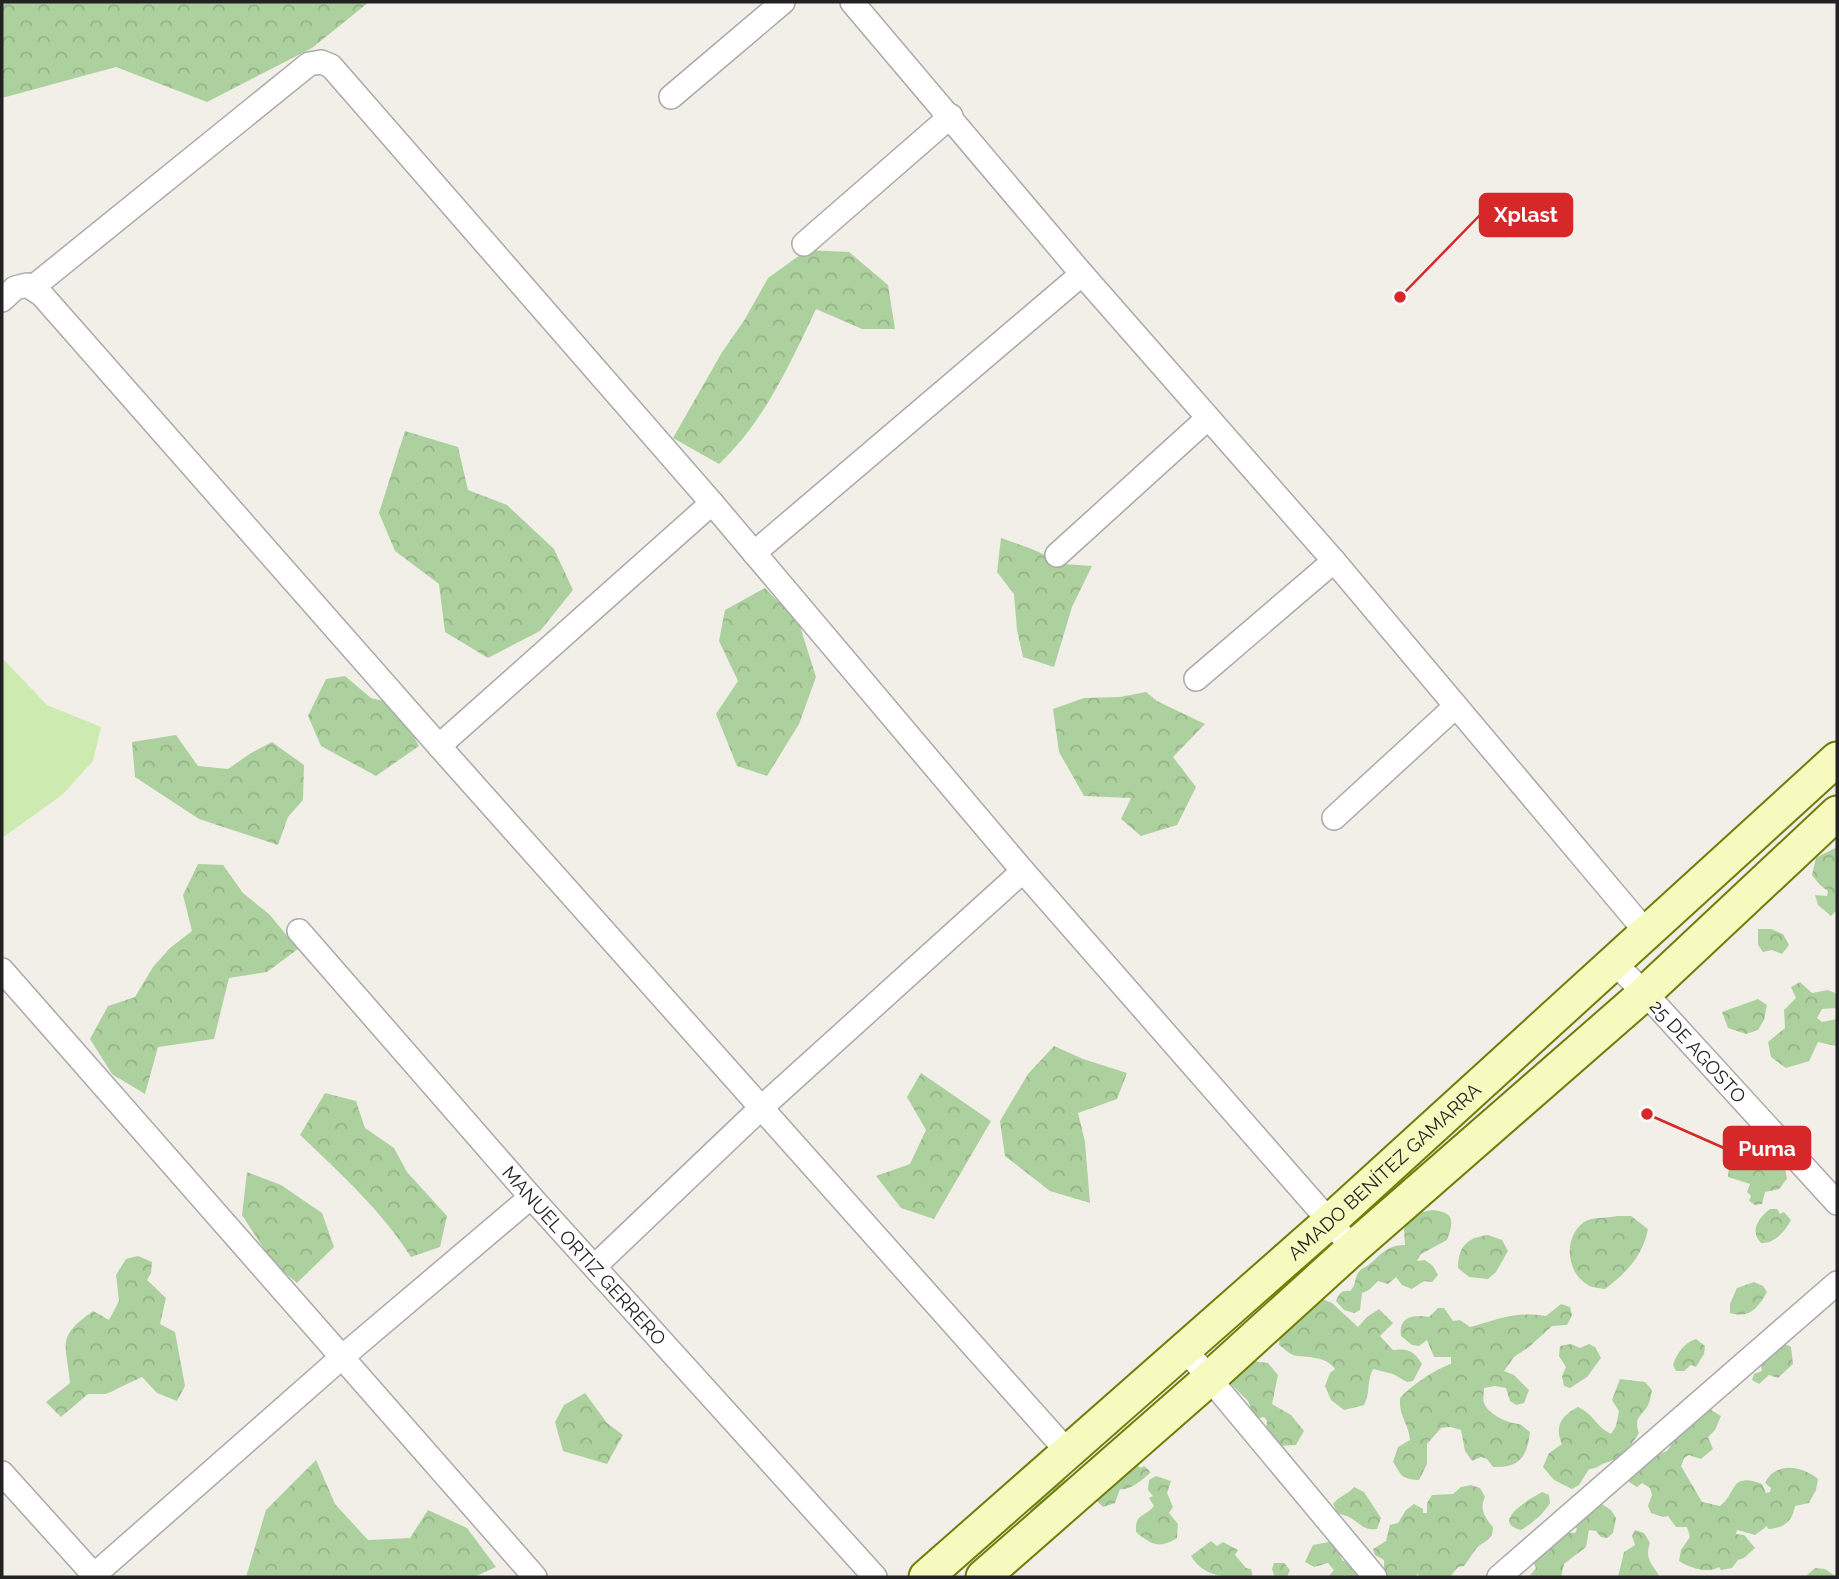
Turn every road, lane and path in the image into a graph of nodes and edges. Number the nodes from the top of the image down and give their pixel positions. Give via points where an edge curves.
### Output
1 (783, 2) edge
2 (852, 2) edge
3 (671, 97) dead end
4 (951, 116) junction
5 (804, 244) dead end
6 (1082, 274) junction
7 (32, 288) junction
8 (2, 300) edge
9 (1208, 418) junction
10 (712, 503) junction
11 (754, 553) junction
12 (1057, 555) dead end
13 (1334, 561) junction
14 (1196, 679) dead end
15 (1456, 706) junction
16 (439, 746) junction
17 (1831, 778) edge
18 (1837, 813) edge
19 (1334, 818) dead end
20 (1023, 870) junction
21 (299, 931) dead end
22 (1647, 933) junction
23 (1614, 963) junction
24 (2, 970) edge
25 (1646, 993) junction
26 (761, 1108) junction
27 (531, 1197) junction
28 (1837, 1203) edge
29 (1329, 1222) junction
30 (1353, 1248) junction
31 (595, 1266) junction
32 (1837, 1283) edge
33 (1184, 1349) junction
34 (341, 1358) junction
35 (1210, 1378) junction
36 (1067, 1451) junction
37 (2, 1473) edge
38 (93, 1576) edge
39 (535, 1577) edge
40 (875, 1577) edge
41 (926, 1577) edge
42 (984, 1577) edge
43 (1375, 1577) edge
44 (1499, 1577) edge

1 - 3 street
2 - 4 street
4 - 5 street
4 - 6 street
6 - 9 street
6 - 11 street
7 - 8 street via 21,286
7 - 10 street via 309,64 321,62 331,66
7 - 16 street
9 - 12 street
9 - 13 street
10 - 11 street
10 - 16 street
11 - 20 street
13 - 14 street
13 - 15 street
15 - 19 street
15 - 22 street
16 - 26 street
17 - 22 main road, AMADO BENÍTEZ GAMARRA
18 - 25 main road, AMADO BENÍTEZ GAMARRA
20 - 26 street
20 - 29 street
21 - 27 street, MANUEL ORTIZ GERRERO
22 - 23 main road, AMADO BENÍTEZ GAMARRA
23 - 25 street, 25 DE AGOSTO
23 - 29 main road, AMADO BENÍTEZ GAMARRA
24 - 34 street
25 - 28 street, 25 DE AGOSTO
25 - 30 main road, AMADO BENÍTEZ GAMARRA
26 - 31 street
26 - 36 street
27 - 31 street, MANUEL ORTIZ GERRERO
27 - 34 street
29 - 30 street
29 - 33 main road, AMADO BENÍTEZ GAMARRA
30 - 35 main road, AMADO BENÍTEZ GAMARRA
31 - 40 street, MANUEL ORTIZ GERRERO
32 - 44 street
33 - 35 street
33 - 36 main road, AMADO BENÍTEZ GAMARRA
34 - 38 street
34 - 39 street
35 - 42 main road, AMADO BENÍTEZ GAMARRA
35 - 43 street
36 - 41 main road, AMADO BENÍTEZ GAMARRA
37 - 38 street

